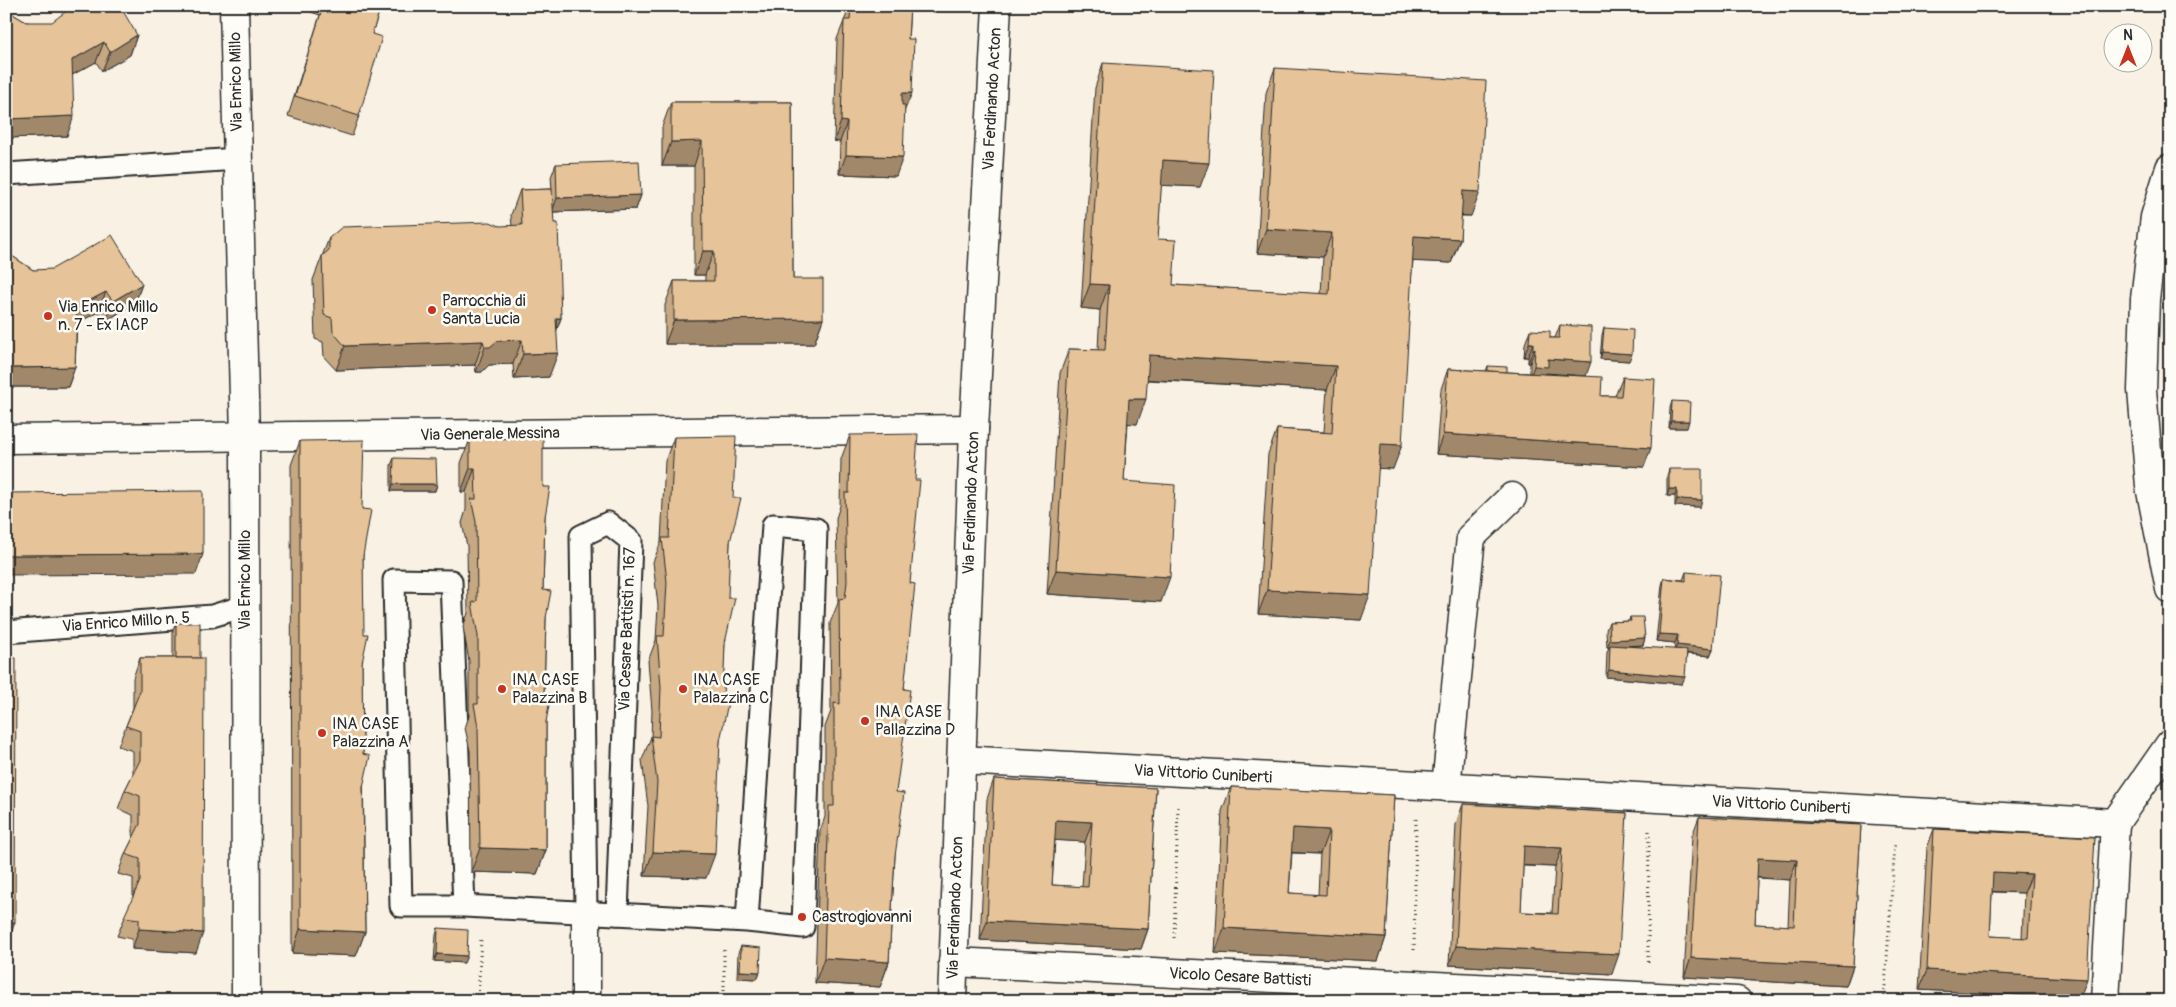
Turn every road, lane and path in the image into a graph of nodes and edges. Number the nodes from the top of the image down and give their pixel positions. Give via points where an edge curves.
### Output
1 (234, 6) edge
2 (997, 6) edge
3 (238, 159) junction
4 (2170, 168) edge
5 (6, 174) edge
6 (974, 429) junction
7 (245, 437) junction
8 (6, 439) edge
9 (1512, 497) dead end
10 (2170, 589) edge
11 (245, 606) junction
12 (6, 632) edge
13 (2170, 744) edge
14 (961, 760) junction
15 (1180, 773) junction
16 (1417, 785) junction
17 (1446, 787) junction
18 (1649, 798) junction
19 (1898, 811) junction
20 (2115, 823) junction
21 (473, 906) junction
22 (586, 912) junction
23 (617, 914) junction
24 (724, 919) junction
25 (747, 921) junction
26 (953, 962) junction
27 (1173, 974) junction
28 (1413, 985) junction
29 (1648, 996) junction
30 (246, 1001) edge
31 (478, 1001) edge
32 (586, 1001) edge
33 (724, 1001) edge
34 (952, 1001) edge
35 (1737, 1001) edge
36 (1884, 1001) edge
37 (2105, 1001) edge

1 - 3 street, Via Enrico Millo
2 - 6 street, Via Ferdinando Acton
3 - 5 lane
3 - 7 street, Via Enrico Millo
4 - 10 street via 2155,217 2145,299 2142,390 2150,486
6 - 7 street, Via Generale Messina
6 - 14 street, Via Ferdinando Acton
7 - 8 street, Via Generale Messina
7 - 11 street, Via Enrico Millo
9 - 17 street via 1471,537
11 - 12 lane, Via Enrico Millo n. 5 via 212,616
11 - 30 street, Via Enrico Millo
13 - 20 street
14 - 15 street, Via Vittorio Cuniberti
14 - 26 street, Via Ferdinando Acton
15 - 16 street, Via Vittorio Cuniberti
15 - 27 path
16 - 17 street, Via Vittorio Cuniberti
16 - 28 path
17 - 18 street, Via Vittorio Cuniberti
18 - 19 street, Via Vittorio Cuniberti
18 - 29 path
19 - 20 street, Via Vittorio Cuniberti
19 - 36 path
20 - 37 street
21 - 21 lane via 451,581 394,580 402,906
21 - 22 lane
21 - 31 path
22 - 23 lane
22 - 23 lane, Via Cesare Battisti n. 167 via 581,536 608,523 631,541
22 - 32 street
23 - 24 lane
24 - 25 lane
24 - 33 path
25 - 25 lane via 773,525 816,529 804,927
26 - 27 street, Vicolo Cesare Battisti
26 - 34 street, Via Ferdinando Acton
27 - 28 street, Vicolo Cesare Battisti
28 - 29 street, Vicolo Cesare Battisti
29 - 35 street, Vicolo Cesare Battisti

